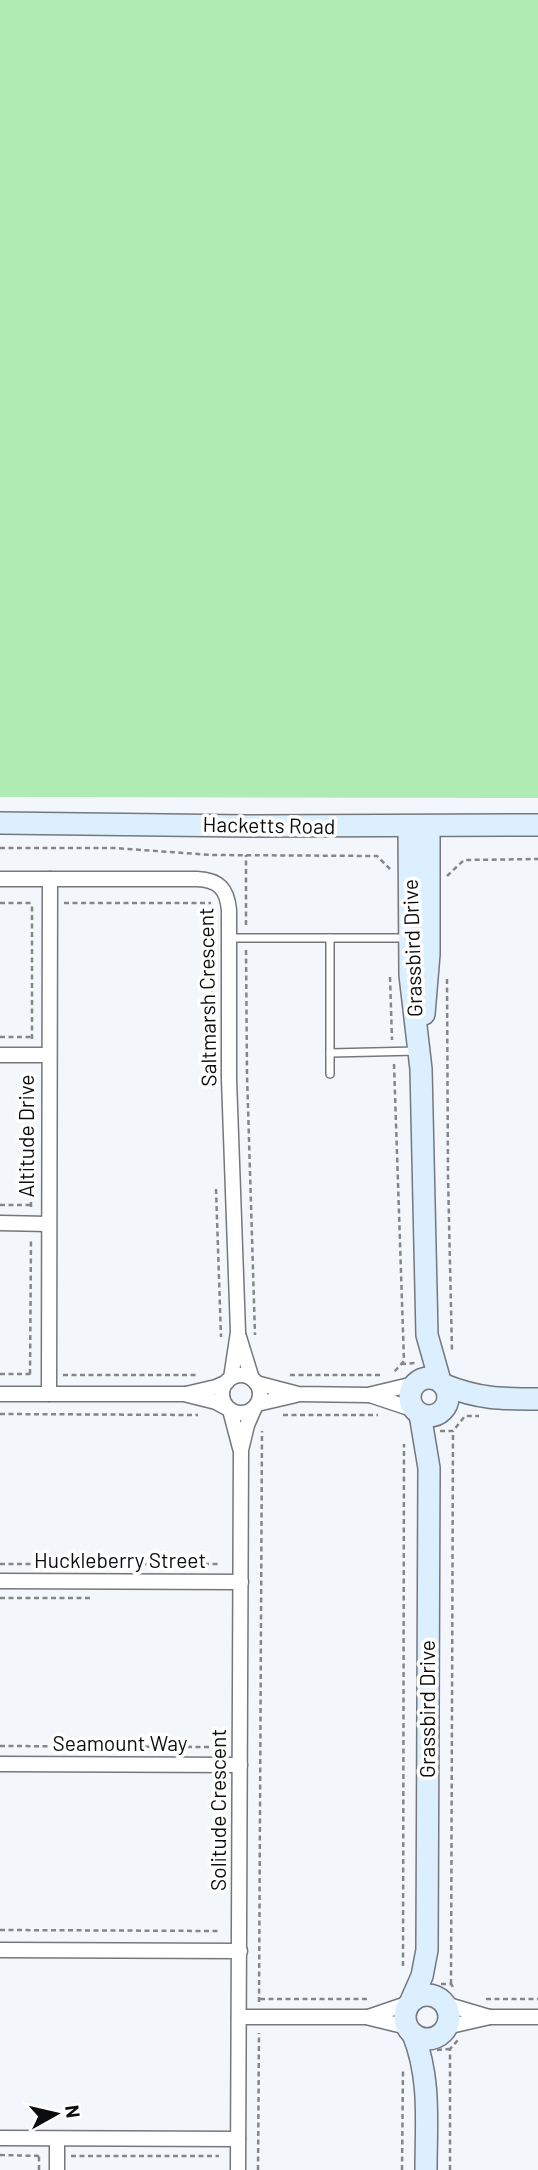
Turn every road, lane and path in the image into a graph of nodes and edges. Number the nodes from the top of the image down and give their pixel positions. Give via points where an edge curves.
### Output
1 (0, 823) edge
2 (538, 825) edge
3 (419, 827) junction
4 (0, 848) edge
5 (246, 855) junction
6 (538, 859) edge
7 (391, 878) dead end
8 (0, 879) edge
9 (50, 879) junction
10 (446, 883) dead end
11 (0, 903) edge
12 (32, 903) junction
13 (50, 903) junction
14 (228, 903) junction
15 (246, 903) junction
16 (229, 938) junction
17 (246, 938) junction
18 (330, 938) junction
19 (409, 938) junction
20 (447, 969) dead end
21 (390, 1012) dead end
22 (0, 1037) edge
23 (32, 1037) junction
24 (393, 1052) junction
25 (330, 1053) junction
26 (0, 1055) edge
27 (31, 1055) junction
28 (49, 1055) junction
29 (420, 1060) junction
30 (330, 1074) dead end
31 (0, 1205) edge
32 (31, 1206) junction
33 (0, 1223) edge
34 (30, 1223) junction
35 (48, 1224) junction
36 (238, 1332) junction
37 (256, 1346) dead end
38 (452, 1350) dead end
39 (0, 1374) edge
40 (30, 1374) junction
41 (49, 1375) junction
42 (197, 1375) dead end
43 (285, 1375) dead end
44 (229, 1380) junction
45 (254, 1381) junction
46 (429, 1383) junction
47 (0, 1394) edge
48 (49, 1394) junction
49 (184, 1394) junction
50 (298, 1394) junction
51 (368, 1395) junction
52 (486, 1398) junction
53 (538, 1399) edge
54 (255, 1406) junction
55 (229, 1409) junction
56 (443, 1409) junction
57 (417, 1412) junction
58 (262, 1426) dead end
59 (453, 1431) dead end
60 (404, 1441) dead end
61 (241, 1450) junction
62 (429, 1468) junction
63 (0, 1564) edge
64 (220, 1564) dead end
65 (0, 1581) edge
66 (241, 1582) junction
67 (0, 1746) edge
68 (219, 1747) dead end
69 (0, 1764) edge
70 (240, 1765) junction
71 (0, 1930) edge
72 (219, 1931) dead end
73 (0, 1950) edge
74 (427, 1950) junction
75 (240, 1951) junction
76 (403, 1969) dead end
77 (444, 1995) junction
78 (259, 1999) junction
79 (375, 1999) dead end
80 (410, 2002) junction
81 (239, 2017) junction
82 (259, 2017) junction
83 (366, 2017) junction
84 (490, 2017) junction
85 (538, 2017) edge
86 (410, 2031) junction
87 (449, 2032) junction
88 (403, 2063) dead end
89 (426, 2082) junction
90 (0, 2138) edge
91 (57, 2139) junction
92 (238, 2139) junction
93 (0, 2155) edge
94 (39, 2156) junction
95 (219, 2156) dead end
96 (57, 2163) edge
97 (39, 2170) edge
98 (238, 2170) edge
99 (258, 2170) edge
100 (402, 2170) edge
101 (426, 2170) edge
102 (450, 2170) edge

1 - 3 street, Hacketts Road
2 - 3 street, Hacketts Road
3 - 19 street, Grassbird Drive
3 - 29 street, Grassbird Drive via 429,954
4 - 5 path
5 - 7 path via 377,856 391,869
5 - 15 path
6 - 10 path via 464,859
8 - 9 street, Saltmarsh Crescent
9 - 13 street, Altitude Drive
9 - 14 street, Saltmarsh Crescent via 206,879 222,886
11 - 12 path
12 - 13 path
12 - 23 path
13 - 14 path
13 - 28 street, Altitude Drive
14 - 15 path
14 - 16 street, Saltmarsh Crescent
15 - 17 path
16 - 17 lane
16 - 36 street, Saltmarsh Crescent
17 - 18 lane
17 - 37 path
18 - 19 lane
18 - 25 lane
19 - 29 street, Grassbird Drive
20 - 38 path
21 - 24 path
22 - 23 path
23 - 27 path
24 - 25 lane
24 - 29 lane
24 - 43 path via 404,1361 390,1375
25 - 30 lane
26 - 27 street
27 - 28 street
27 - 32 path
28 - 35 street, Altitude Drive
29 - 46 street, Grassbird Drive
31 - 32 path
32 - 34 path
33 - 34 street
34 - 35 street
34 - 40 path
35 - 41 street, Altitude Drive
36 - 44 street
36 - 45 street
39 - 40 path
40 - 41 path
41 - 42 path
41 - 48 street, Altitude Drive
44 - 45 street via 242,1375
44 - 49 street
44 - 55 street via 222,1398
45 - 50 street
45 - 54 street via 260,1394
46 - 51 street
46 - 52 street
46 - 56 street via 448,1396
46 - 57 street via 410,1394
47 - 48 street
48 - 49 street
49 - 55 street
50 - 51 street
50 - 54 street
51 - 57 street
52 - 53 street
52 - 56 street
54 - 55 street via 242,1413
54 - 61 street, Solitude Crescent
55 - 61 street, Solitude Crescent
56 - 57 street via 431,1416
56 - 62 street, Grassbird Drive
57 - 62 street, Grassbird Drive
58 - 78 path
59 - 77 path
60 - 76 path
61 - 66 street, Solitude Crescent
62 - 74 street, Grassbird Drive
63 - 64 path
65 - 66 street, Huckleberry Street
66 - 70 street, Solitude Crescent
67 - 68 path
69 - 70 street, Seamount Way
70 - 75 street, Solitude Crescent
71 - 72 path
73 - 75 street
74 - 77 street, Grassbird Drive
74 - 80 street, Grassbird Drive
75 - 81 street, Solitude Crescent
77 - 80 street via 423,1995
77 - 84 street
77 - 87 street
78 - 79 path
78 - 82 path
80 - 83 street
80 - 86 street via 404,2015
81 - 82 street
81 - 92 street, Solitude Crescent
82 - 83 street
82 - 99 path
83 - 86 street
84 - 85 street
84 - 87 street
86 - 87 street via 426,2039
86 - 89 street
87 - 89 street
87 - 102 path
88 - 100 path
89 - 101 street
90 - 91 street
91 - 92 street
91 - 96 street
92 - 98 street, Solitude Crescent
93 - 94 path
94 - 96 path
94 - 97 path
95 - 96 path

